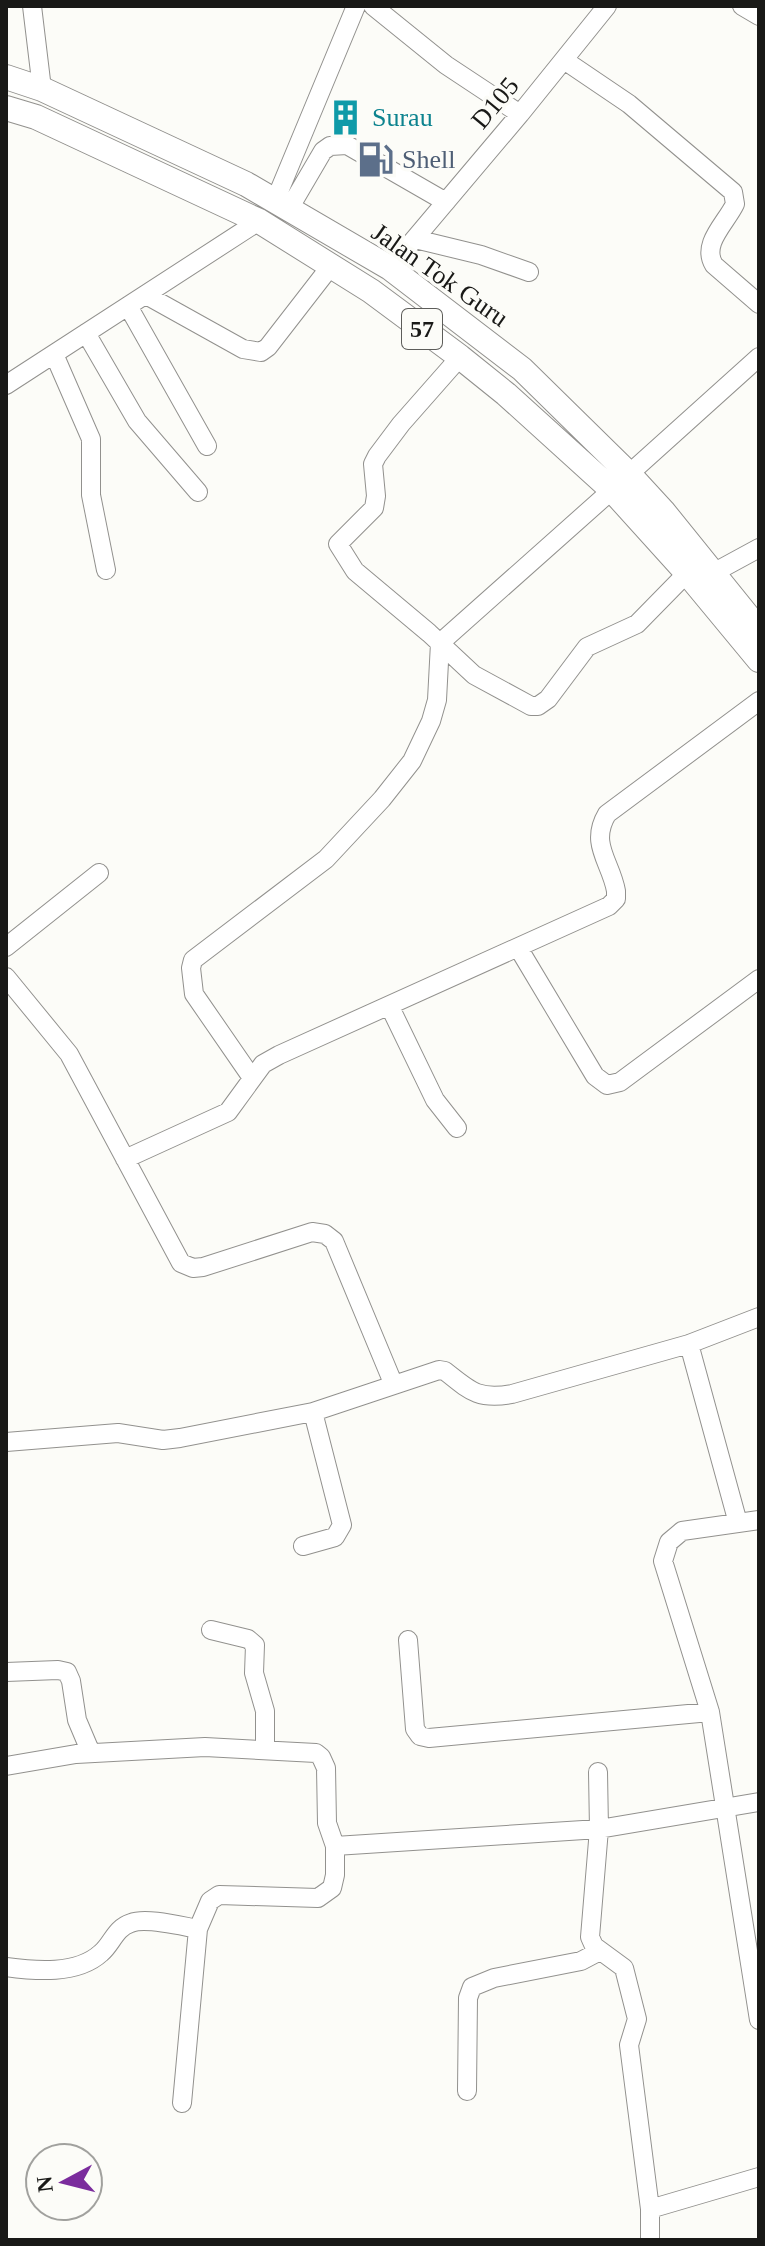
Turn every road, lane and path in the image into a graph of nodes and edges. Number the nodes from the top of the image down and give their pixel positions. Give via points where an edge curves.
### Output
1 (32, 6) edge
2 (356, 6) edge
3 (373, 6) edge
4 (607, 6) edge
5 (742, 6) edge
6 (759, 16) edge
7 (564, 60) junction
8 (6, 77) edge
9 (42, 89) junction
10 (6, 108) edge
11 (520, 114) junction
12 (194, 160) junction
13 (446, 202) junction
14 (222, 204) junction
15 (282, 205) junction
16 (259, 221) junction
17 (415, 239) junction
18 (330, 267) junction
19 (390, 268) junction
20 (529, 272) dead end
21 (146, 295) junction
22 (759, 304) edge
23 (128, 306) junction
24 (86, 333) junction
25 (54, 354) junction
26 (460, 357) junction
27 (759, 357) edge
28 (6, 384) edge
29 (207, 446) dead end
30 (620, 482) junction
31 (198, 492) dead end
32 (759, 548) edge
33 (106, 570) dead end
34 (687, 573) junction
35 (713, 573) junction
36 (759, 630) edge
37 (440, 643) junction
38 (759, 660) edge
39 (759, 701) edge
40 (99, 873) dead end
41 (6, 947) edge
42 (519, 949) junction
43 (6, 977) edge
44 (759, 979) edge
45 (390, 1007) junction
46 (252, 1078) junction
47 (457, 1128) dead end
48 (125, 1159) junction
49 (759, 1317) edge
50 (689, 1344) junction
51 (393, 1383) junction
52 (313, 1412) junction
53 (6, 1442) edge
54 (759, 1520) edge
55 (738, 1523) junction
56 (303, 1546) dead end
57 (211, 1630) dead end
58 (408, 1640) dead end
59 (6, 1672) edge
60 (710, 1712) junction
61 (265, 1750) junction
62 (91, 1753) junction
63 (6, 1766) edge
64 (598, 1772) dead end
65 (759, 1802) edge
66 (725, 1809) junction
67 (599, 1829) junction
68 (335, 1846) junction
69 (198, 1929) junction
70 (600, 1951) junction
71 (6, 1967) edge
72 (759, 2020) edge
73 (467, 2091) dead end
74 (182, 2103) dead end
75 (759, 2177) edge
76 (650, 2209) junction
77 (650, 2240) edge

1 - 9 street
2 - 15 street
3 - 11 street via 446,65
4 - 7 street, D105
5 - 6 street
7 - 11 street, D105
7 - 22 street via 629,104 733,192 735,204 712,244 710,258
8 - 9 main road, Jalan Tok Guru / 57
9 - 12 main road, Jalan Tok Guru / 57
10 - 14 main road, Jalan Tok Guru / 57
11 - 13 street, D105
12 - 14 main road via 193,174 200,187
12 - 15 main road, Jalan Tok Guru / 57
13 - 15 street via 347,145 338,145 323,151
13 - 17 street, D105
14 - 16 main road, Jalan Tok Guru / 57
15 - 19 main road, Jalan Tok Guru / 57
16 - 18 main road, Jalan Tok Guru / 57
16 - 21 street
17 - 19 street, D105
17 - 20 street
18 - 21 street via 261,352 243,349
18 - 26 main road, Jalan Tok Guru / 57
19 - 30 main road, Jalan Tok Guru / 57 via 522,369
21 - 23 street
23 - 24 street
23 - 29 street
24 - 25 street
24 - 31 street via 139,424
25 - 28 street
25 - 33 street via 91,439 91,495
26 - 30 main road, Jalan Tok Guru / 57
26 - 37 street via 377,456 376,504 338,544 355,571
27 - 30 street
30 - 34 main road, Jalan Tok Guru / 57
30 - 35 main road, Jalan Tok Guru / 57
30 - 37 street
32 - 35 street
34 - 37 street via 637,624 587,647 538,706 474,675
34 - 38 main road, Jalan Tok Guru / 57
35 - 36 main road, Jalan Tok Guru / 57
37 - 46 street via 437,700 412,761 326,859 191,964 194,994
39 - 42 street via 607,814 600,851 616,899
40 - 41 street
42 - 44 street via 595,1076 607,1085 620,1082
42 - 45 street
43 - 48 street via 69,1054
45 - 46 street via 279,1055
45 - 47 street via 435,1100
46 - 48 street via 221,1117
48 - 51 street via 174,1253 187,1267 203,1267 312,1232 334,1241
49 - 50 street
50 - 51 street via 492,1398 439,1370
50 - 55 street
51 - 52 street
52 - 53 street via 163,1440 118,1433
52 - 56 street via 342,1525 335,1537
54 - 55 street
55 - 60 street via 682,1531 669,1542 663,1561
57 - 61 street via 255,1645
58 - 60 street via 415,1729 420,1736
59 - 62 street via 67,1672 77,1720
60 - 66 street
61 - 62 street via 205,1747
61 - 68 street via 321,1757
62 - 63 street
64 - 67 street
65 - 66 street
66 - 67 street
66 - 72 street
67 - 68 street
67 - 70 street via 590,1933
68 - 69 street via 335,1881 321,1897 219,1895 210,1901
69 - 71 street via 132,1922 91,1960 37,1971
69 - 74 street
70 - 73 street via 581,1961 472,1987
70 - 76 street via 624,1968 636,2016 629,2045
75 - 76 street
76 - 77 street

